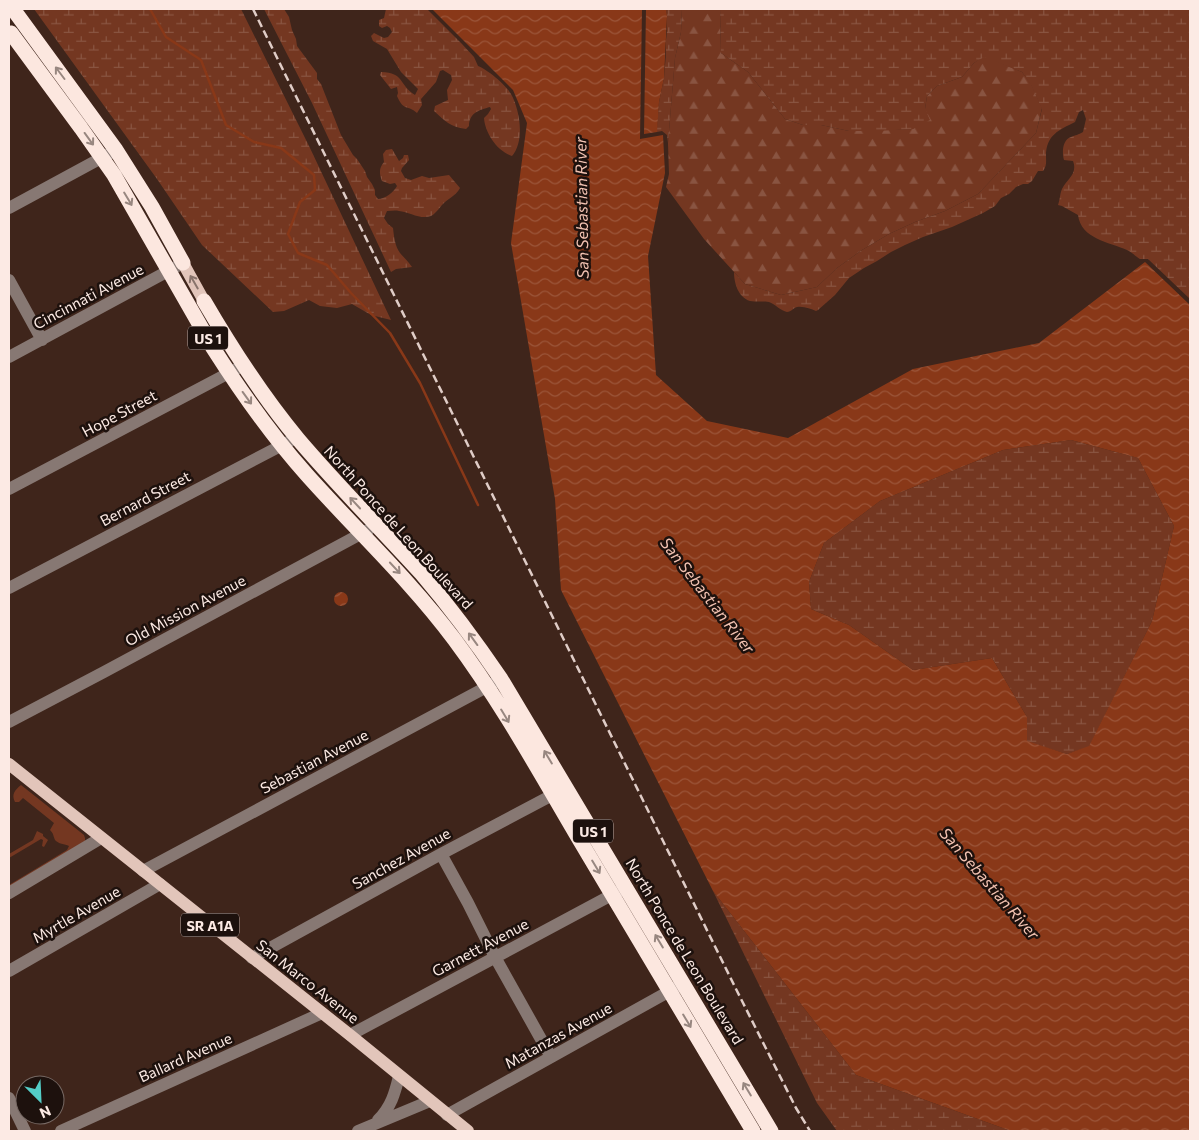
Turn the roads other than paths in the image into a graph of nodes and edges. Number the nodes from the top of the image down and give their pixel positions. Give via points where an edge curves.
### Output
1 (13, 9) edge
2 (10, 32) edge
3 (116, 150) junction
4 (102, 157) junction
5 (9, 208) edge
6 (183, 264) junction
7 (169, 271) junction
8 (9, 280) edge
9 (204, 301) joint
10 (42, 340) junction
11 (9, 357) edge
12 (244, 365) junction
13 (229, 373) junction
14 (297, 437) junction
15 (282, 445) junction
16 (9, 489) edge
17 (376, 525) junction
18 (362, 533) junction
19 (9, 588) edge
20 (501, 679) junction
21 (487, 686) junction
22 (9, 722) edge
23 (9, 764) edge
24 (567, 788) junction
25 (553, 795) junction
26 (101, 838) junction
27 (441, 854) junction
28 (143, 871) junction
29 (160, 884) junction
30 (626, 887) junction
31 (9, 893) edge
32 (612, 895) junction
33 (495, 957) junction
34 (252, 958) junction
35 (9, 971) edge
36 (684, 983) junction
37 (669, 991) junction
38 (322, 1013) junction
39 (350, 1035) junction
40 (551, 1057) junction
41 (399, 1076) junction
42 (9, 1098) edge
43 (430, 1101) junction
44 (448, 1115) junction
45 (376, 1123) junction
46 (25, 1131) edge
47 (61, 1131) edge
48 (358, 1131) edge
49 (468, 1131) edge
50 (753, 1131) edge
51 (771, 1131) edge

3 -> 1 highway, North Ponce de Leon Boulevard / US 1
2 -> 4 highway, North Ponce de Leon Boulevard / US 1
3 - 4 street
3 - 6 highway, North Ponce de Leon Boulevard / US 1
4 - 5 street
4 -> 7 highway, North Ponce de Leon Boulevard / US 1
6 - 7 street, Cincinnati Avenue
9 -> 6 main road, North Ponce de Leon Boulevard / US 1
7 - 10 street, Cincinnati Avenue
7 - 13 highway, North Ponce de Leon Boulevard / US 1
8 - 10 street
9 - 12 highway, North Ponce de Leon Boulevard / US 1
10 - 11 street, Cincinnati Avenue
12 - 13 street, Hope Street
12 - 14 highway, North Ponce de Leon Boulevard / US 1
13 -> 15 highway, North Ponce de Leon Boulevard / US 1
13 - 16 street, Hope Street
14 - 15 street, Bernard Street
17 -> 14 highway, North Ponce de Leon Boulevard / US 1
15 - 18 highway, North Ponce de Leon Boulevard / US 1
15 - 19 street, Bernard Street
17 - 18 street, Old Mission Avenue
20 -> 17 highway, North Ponce de Leon Boulevard / US 1 via 443,600
18 -> 21 highway, North Ponce de Leon Boulevard / US 1 via 420,596
18 - 22 street, Old Mission Avenue
20 - 21 street, Sebastian Avenue
24 -> 20 highway, North Ponce de Leon Boulevard / US 1
21 -> 25 highway, North Ponce de Leon Boulevard / US 1
21 - 28 street, Sebastian Avenue
23 - 26 main road, San Marco Avenue / SR A1A
24 - 25 street, Sanchez Avenue
24 - 30 highway, North Ponce de Leon Boulevard / US 1
25 - 27 street, Sanchez Avenue
25 -> 32 highway, North Ponce de Leon Boulevard / US 1
26 - 28 main road, San Marco Avenue / SR A1A
26 - 31 street
27 - 33 street
27 - 34 street, Sanchez Avenue
28 - 29 main road, San Marco Avenue / SR A1A
29 - 34 main road, San Marco Avenue / SR A1A
29 - 35 street, Myrtle Avenue
30 - 32 street, Garnett Avenue
36 -> 30 highway, North Ponce de Leon Boulevard / US 1
32 - 33 street, Garnett Avenue
32 - 37 highway, North Ponce de Leon Boulevard / US 1
33 - 39 street, Garnett Avenue
33 - 40 street
34 - 38 main road, San Marco Avenue / SR A1A
36 - 37 street, Matanzas Avenue
51 -> 36 highway, North Ponce de Leon Boulevard / US 1
37 - 40 street, Matanzas Avenue
37 -> 50 highway, North Ponce de Leon Boulevard / US 1
38 - 39 main road, San Marco Avenue / SR A1A
38 - 47 street, Ballard Avenue
39 - 41 main road, San Marco Avenue / SR A1A
40 - 44 street, Matanzas Avenue
41 - 43 main road, San Marco Avenue / SR A1A
41 - 45 street via 394,1096
42 - 46 street
43 - 44 main road, San Marco Avenue / SR A1A
43 - 45 street
44 - 49 main road, San Marco Avenue / SR A1A
45 - 48 street

